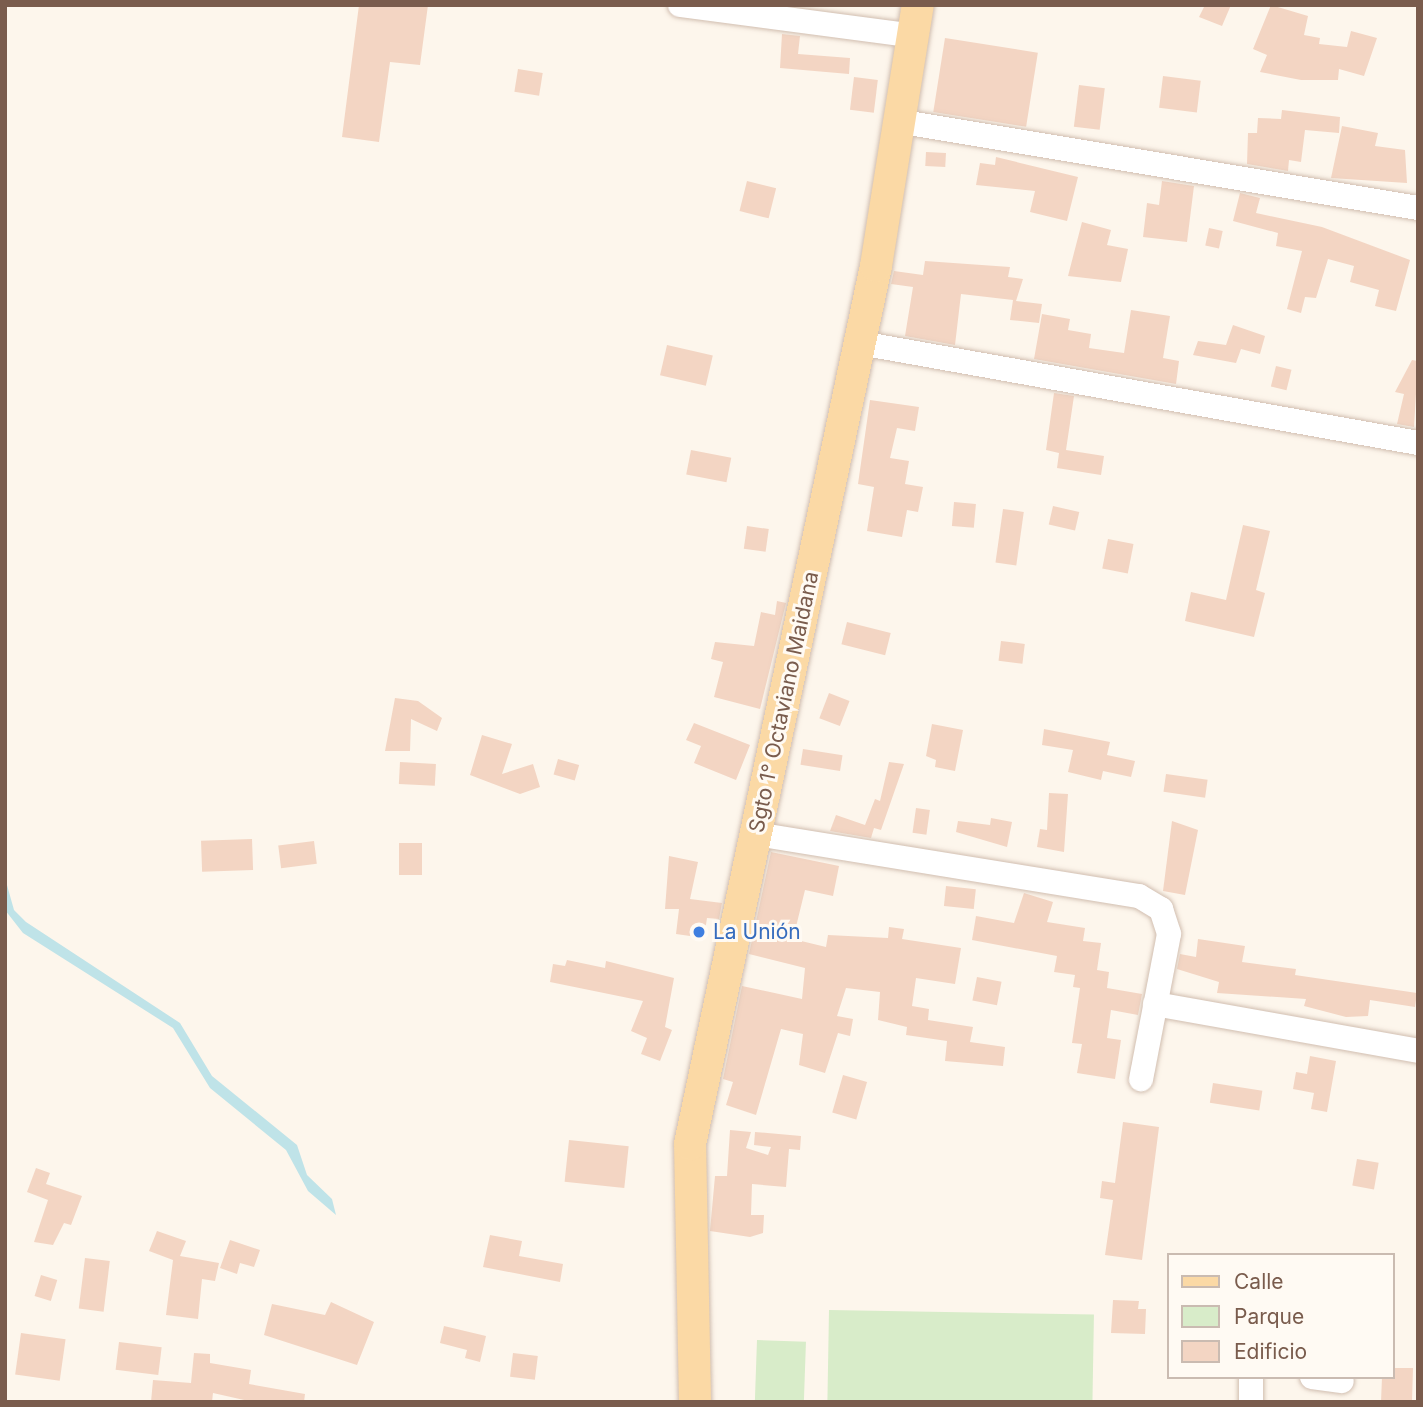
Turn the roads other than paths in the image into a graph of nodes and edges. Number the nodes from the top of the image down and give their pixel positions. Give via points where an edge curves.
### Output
1 (680, 5) edge
2 (918, 5) edge
3 (914, 36) junction
4 (903, 122) junction
5 (1418, 208) edge
6 (860, 343) junction
7 (1418, 443) edge
8 (756, 834) junction
9 (1155, 1004) junction
10 (1418, 1051) edge
11 (1141, 1079) dead end
12 (1251, 1379) edge
13 (1327, 1379) edge
14 (1342, 1381) dead end
15 (695, 1402) edge
16 (1251, 1402) edge

1 - 3 street
2 - 3 main road, Sgto 1° Octaviano Maidana
3 - 4 main road, Sgto 1° Octaviano Maidana
4 - 5 street
4 - 6 main road, Sgto 1° Octaviano Maidana
6 - 7 street
6 - 8 main road, Sgto 1° Octaviano Maidana
8 - 9 street via 1139,897 1161,909 1169,934
8 - 15 main road, Sgto 1° Octaviano Maidana via 690,1144
9 - 10 street
9 - 11 street
12 - 16 street
13 - 14 street

